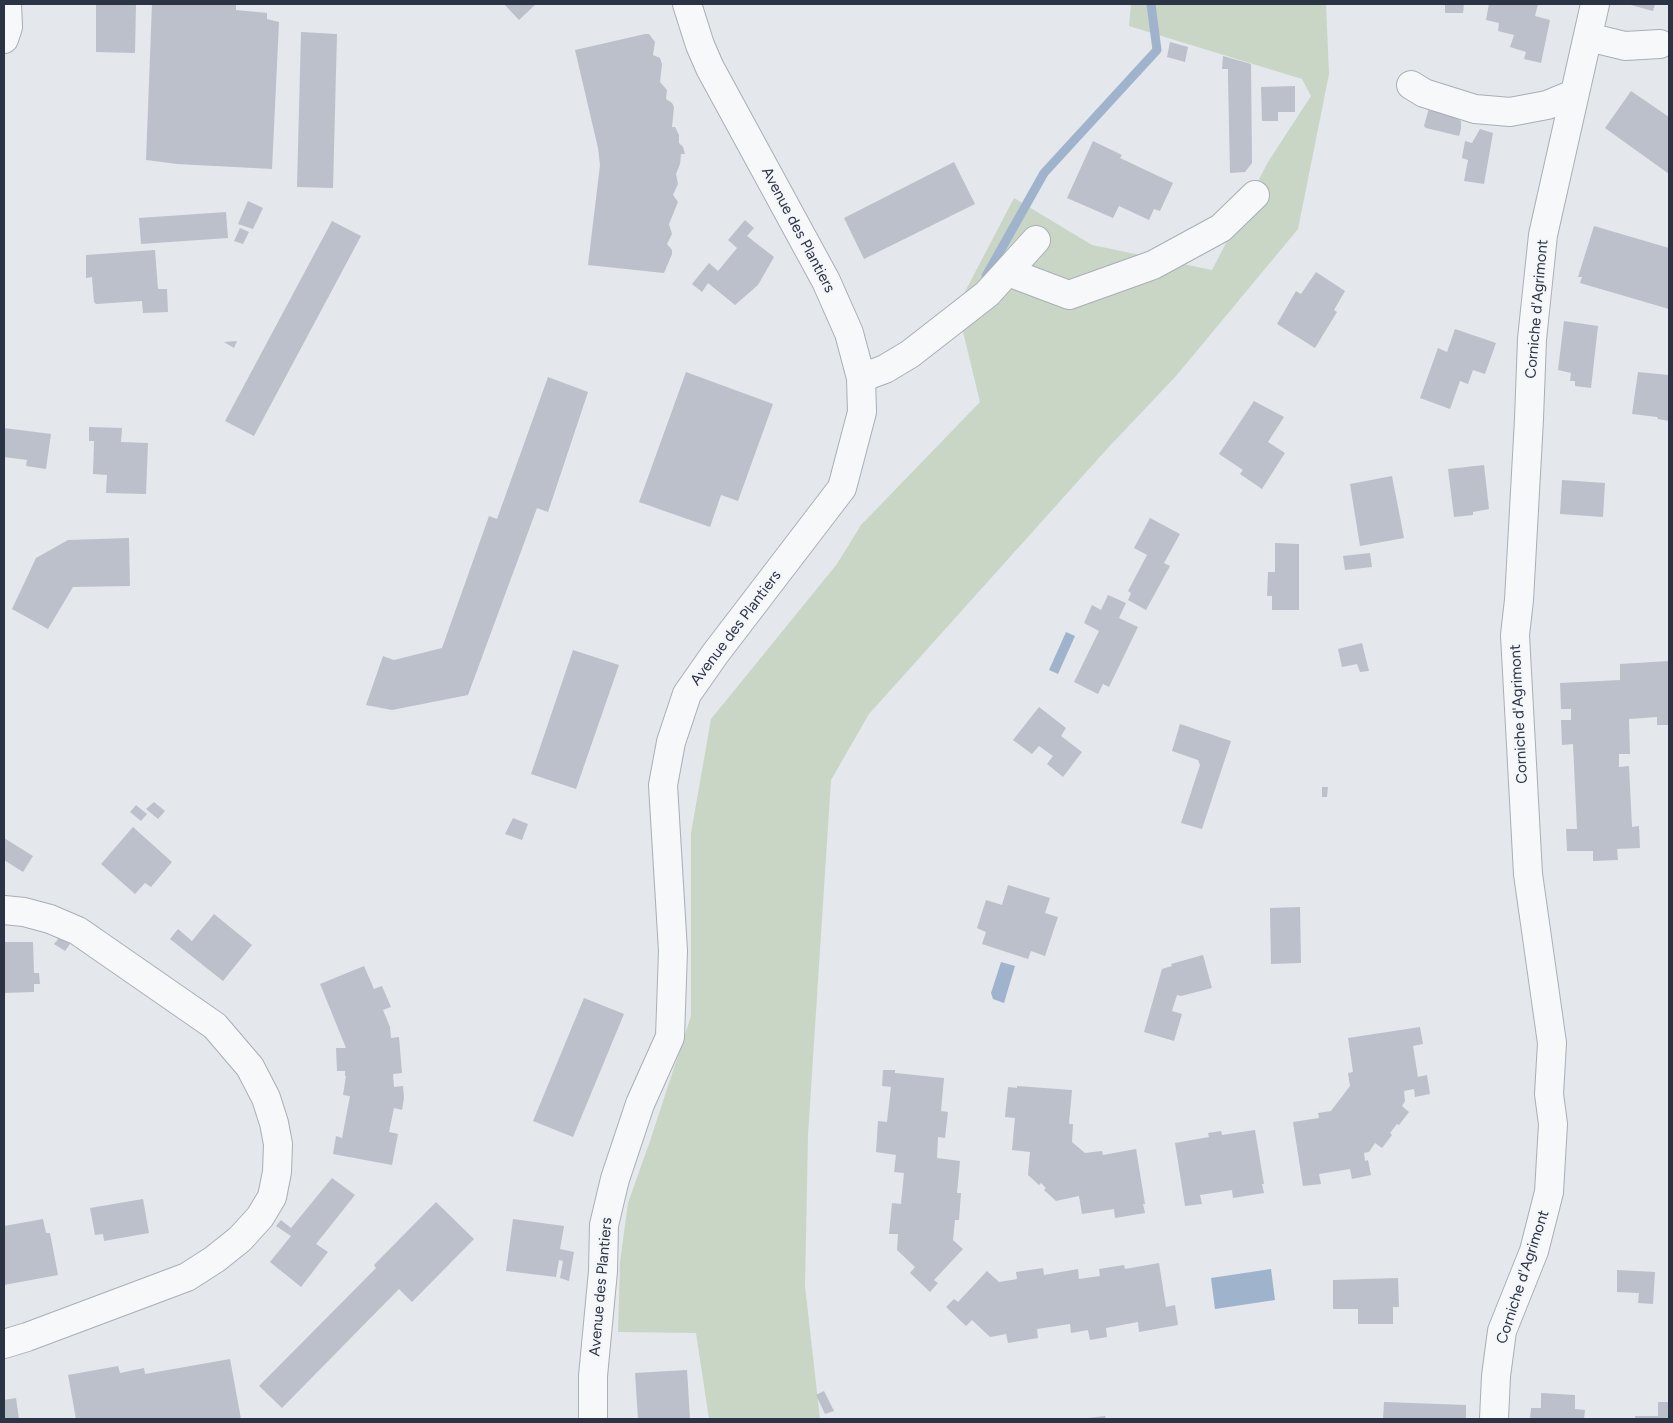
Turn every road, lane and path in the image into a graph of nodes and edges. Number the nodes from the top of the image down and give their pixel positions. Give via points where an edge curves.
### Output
1 (7, 4) edge
2 (687, 4) edge
3 (1595, 4) edge
4 (1588, 37) junction
5 (4, 39) edge
6 (1666, 45) edge
7 (1411, 85) dead end
8 (1574, 94) junction
9 (1255, 194) dead end
10 (1036, 240) dead end
11 (1008, 272) junction
12 (862, 378) junction
13 (4, 910) edge
14 (4, 1344) edge
15 (593, 1419) edge
16 (1494, 1419) edge

1 - 5 street via 8,27
2 - 12 street, Avenue des Plantiers via 710,68 826,281 850,333
3 - 4 street, Corniche d'Agrimont
4 - 6 street via 1625,46
4 - 8 street, Corniche d'Agrimont
7 - 8 street via 1424,93 1475,109 1510,112 1547,105
8 - 16 street, Corniche d'Agrimont via 1543,235 1532,339 1515,635 1528,874 1552,1043 1549,1094 1553,1124 1549,1192 1534,1251 1502,1331
9 - 11 street via 1221,228 1153,265 1069,295
10 - 11 street
11 - 12 street via 988,294 910,354
12 - 15 street, Avenue des Plantiers via 862,412 842,488 686,694 671,742 663,785 673,951 670,1037 640,1104 615,1178 604,1225
13 - 14 street via 50,919 78,931 215,1026 250,1067 266,1098 278,1144 272,1197 260,1218 215,1259 188,1277

